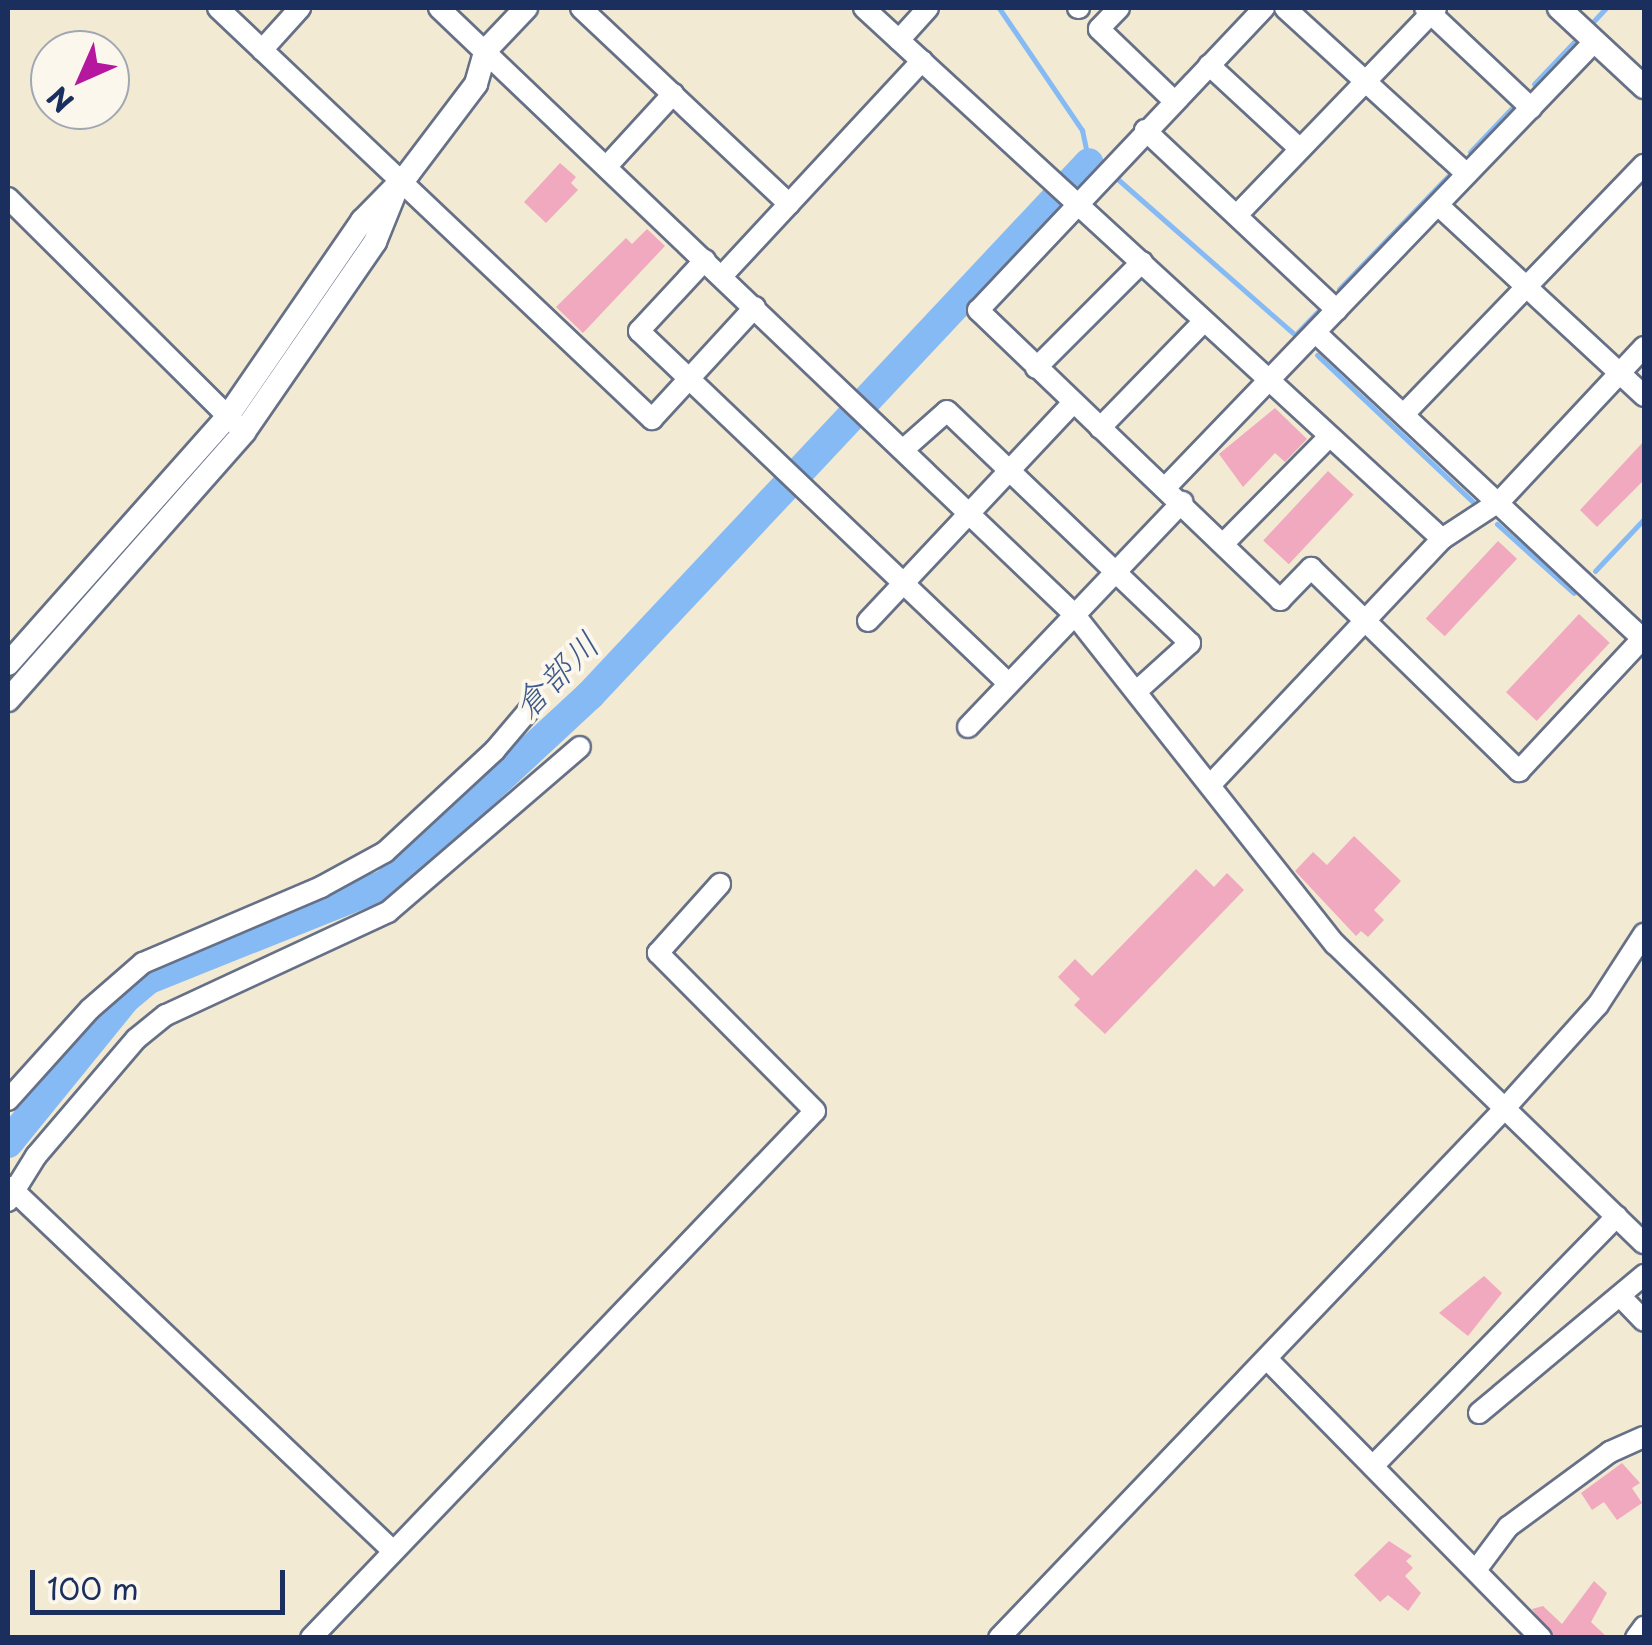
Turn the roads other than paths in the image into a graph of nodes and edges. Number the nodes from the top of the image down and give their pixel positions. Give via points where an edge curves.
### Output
1 (218, 8) edge
2 (300, 8) edge
3 (439, 8) edge
4 (526, 8) edge
5 (582, 8) edge
6 (864, 8) edge
7 (928, 8) edge
8 (1119, 8) edge
9 (1264, 8) edge
10 (1285, 8) edge
11 (1559, 8) edge
12 (1430, 9) edge
13 (898, 40) junction
14 (1595, 41) junction
15 (262, 50) junction
16 (486, 50) junction
17 (922, 61) junction
18 (1209, 65) junction
19 (1366, 83) junction
20 (1644, 87) edge
21 (673, 94) junction
22 (1172, 99) junction
23 (1531, 108) junction
24 (1144, 130) junction
25 (1300, 150) junction
26 (1644, 165) edge
27 (607, 166) junction
28 (1468, 174) junction
29 (399, 183) junction
30 (1069, 197) junction
31 (8, 198) edge
32 (789, 204) junction
33 (1438, 205) junction
34 (1236, 215) junction
35 (705, 260) junction
36 (1142, 262) junction
37 (722, 276) junction
38 (1526, 290) junction
39 (755, 307) junction
40 (1338, 310) junction
41 (1204, 320) junction
42 (1317, 334) junction
43 (1644, 347) edge
44 (1036, 368) junction
45 (1618, 375) junction
46 (690, 380) junction
47 (1271, 380) junction
48 (1644, 396) edge
49 (1073, 403) junction
50 (1404, 414) junction
51 (236, 424) junction
52 (1100, 428) junction
53 (1329, 437) junction
54 (904, 449) junction
55 (1012, 468) junction
56 (1174, 495) junction
57 (1500, 502) junction
58 (970, 512) junction
59 (1442, 539) junction
60 (1224, 542) junction
61 (1116, 570) junction
62 (902, 584) junction
63 (1074, 614) junction
64 (1364, 620) junction
65 (868, 622) dead end
66 (1644, 639) edge
67 (8, 664) edge
68 (1008, 683) junction
69 (1138, 690) junction
70 (8, 700) edge
71 (534, 704) dead end
72 (968, 727) dead end
73 (580, 747) dead end
74 (1212, 782) junction
75 (720, 884) dead end
76 (1644, 934) edge
77 (8, 1100) edge
78 (1506, 1107) junction
79 (11, 1192) edge
80 (1617, 1216) junction
81 (1644, 1242) edge
82 (1644, 1275) edge
83 (1622, 1298) junction
84 (1644, 1321) edge
85 (1267, 1359) junction
86 (1479, 1414) dead end
87 (1644, 1436) edge
88 (1373, 1466) junction
89 (393, 1551) junction
90 (1476, 1570) junction
91 (1644, 1628) edge
92 (310, 1638) edge
93 (999, 1638) edge
94 (1541, 1638) edge
95 (1636, 1638) edge

1 - 15 street
2 - 15 street
3 - 16 street
4 - 16 street
5 - 21 street
6 - 13 street
7 - 13 street
8 - 22 street via 1099,29
9 - 18 street
10 - 19 street
11 - 14 street
12 - 19 street
12 - 23 street
13 - 17 street
14 - 20 street
14 - 23 street
15 - 29 street
16 - 27 street
16 - 29 street via 476,84
17 - 30 street
17 - 32 street
18 - 22 street
18 - 25 street
19 - 25 street
19 - 28 street
21 - 27 street
21 - 32 street
22 - 24 street
23 - 28 street
24 - 30 street via 1108,169
24 - 34 street
25 - 34 street
26 - 38 street
27 - 35 street
28 - 33 street
29 - 46 street via 652,419
29 - 51 street via 375,242
30 - 36 street
30 - 44 street via 978,310
31 - 51 street
32 - 37 street
33 - 38 street
33 - 40 street
34 - 40 street
35 - 37 street
35 - 46 street via 640,330
36 - 41 street
36 - 44 street
37 - 39 street
38 - 45 street
38 - 50 street
39 - 46 street
39 - 54 street
40 - 42 street
41 - 47 street
41 - 52 street
42 - 47 street
42 - 50 street
43 - 45 street
44 - 49 street
45 - 48 street
45 - 57 street
46 - 62 street
47 - 53 street
47 - 56 street
49 - 52 street
49 - 55 street
50 - 57 street
51 - 67 street
51 - 70 street
52 - 56 street
53 - 59 street
53 - 60 street
54 - 55 street via 947,411
54 - 58 street
55 - 58 street
55 - 61 street
56 - 60 street
56 - 61 street
57 - 59 street
57 - 66 street
58 - 62 street
58 - 63 street
59 - 64 street
60 - 64 street via 1280,600 1311,568
61 - 63 street
61 - 69 street via 1190,643
62 - 65 street
62 - 68 street
63 - 68 street
63 - 69 street
64 - 66 street via 1519,771
64 - 74 street
68 - 72 street
69 - 74 street
71 - 77 street via 386,852 144,962 90,1009
73 - 79 street via 388,912 166,1015 136,1040
74 - 78 street via 1335,944
75 - 89 street via 658,953 815,1111
76 - 78 street via 1598,1006
78 - 80 street
78 - 85 street
79 - 89 street
80 - 81 street
80 - 88 street
82 - 83 street
83 - 84 street
83 - 86 street
85 - 88 street
85 - 93 street
87 - 90 street via 1610,1452 1508,1528
88 - 90 street
89 - 92 street
90 - 94 street
91 - 95 street

